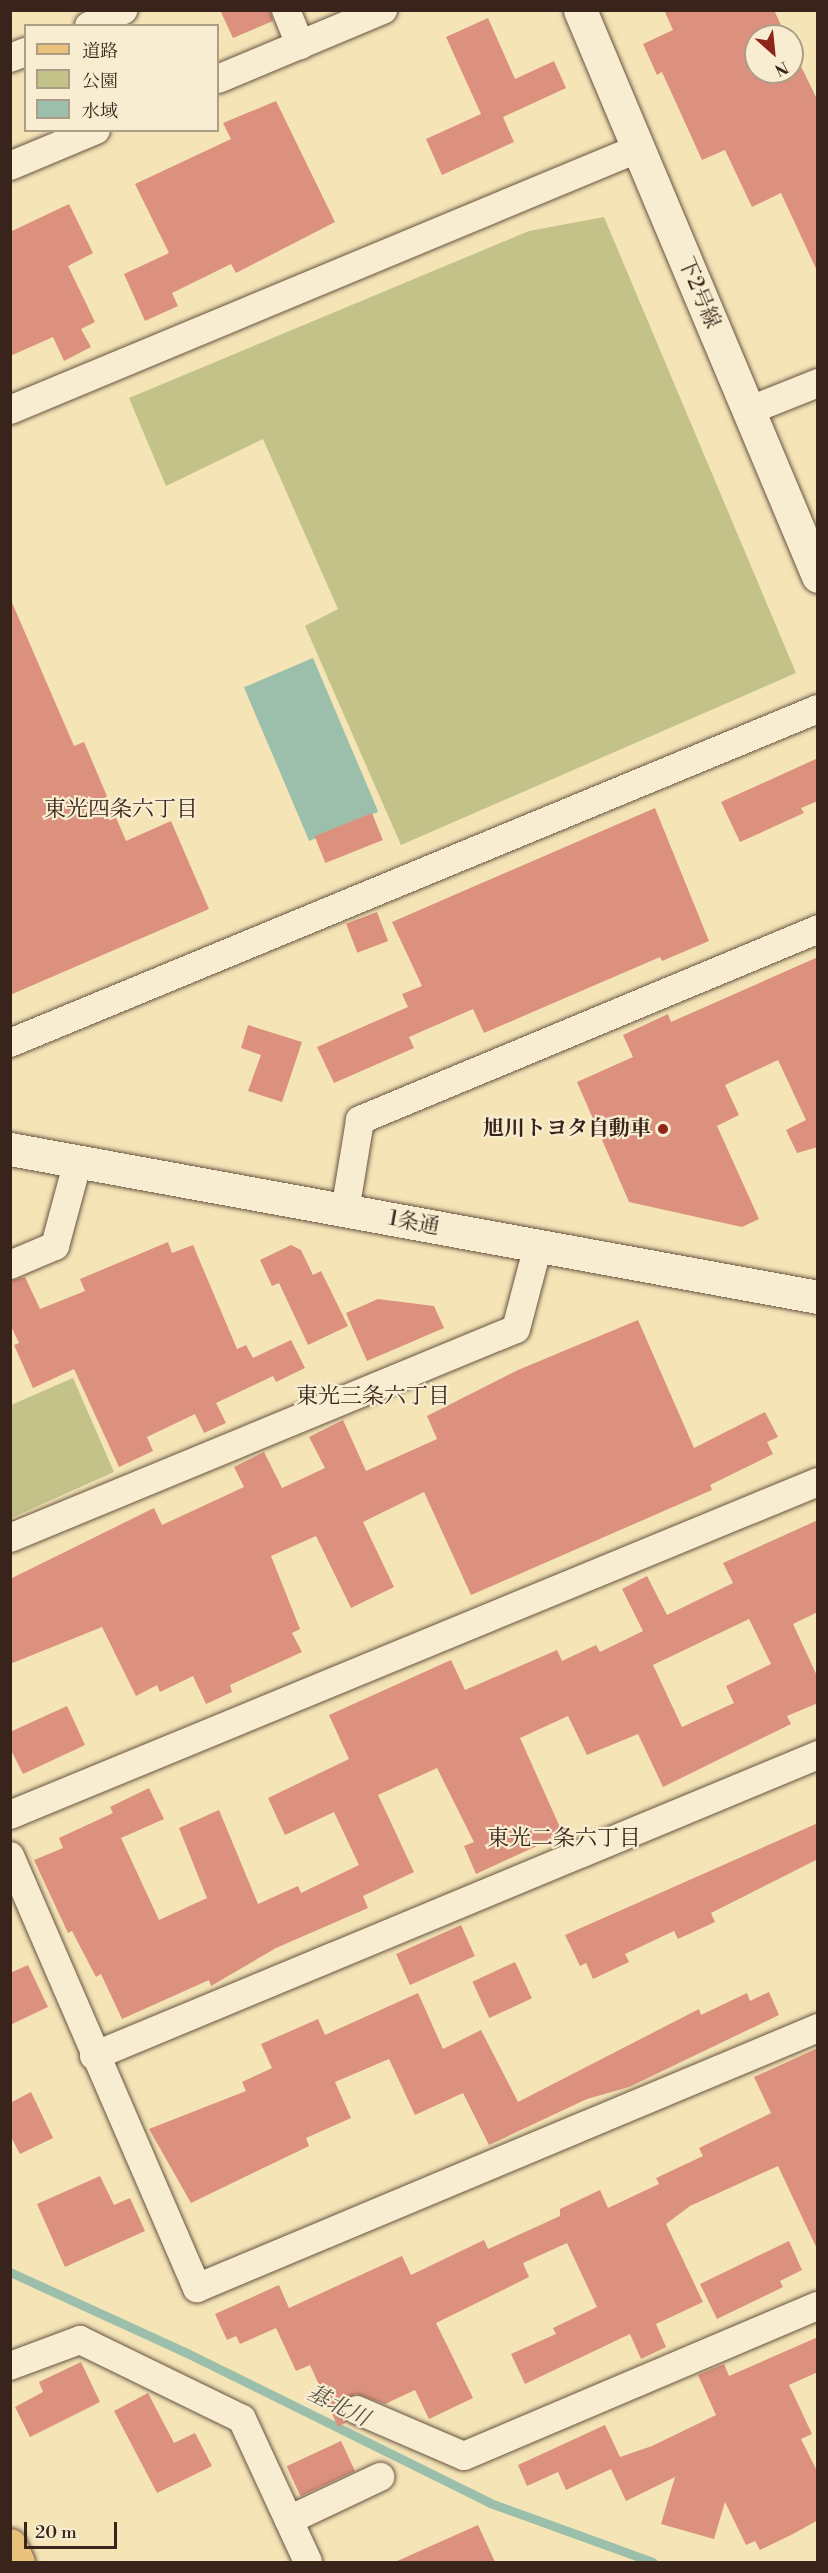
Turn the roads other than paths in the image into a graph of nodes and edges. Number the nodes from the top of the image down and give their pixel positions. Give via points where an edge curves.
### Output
1 (124, 10) edge
2 (286, 10) edge
3 (383, 10) edge
4 (580, 10) edge
5 (93, 24) edge
6 (300, 45) junction
7 (219, 79) edge
8 (91, 132) edge
9 (638, 149) junction
10 (10, 166) edge
11 (818, 383) edge
12 (10, 410) edge
13 (748, 411) junction
14 (818, 576) edge
15 (818, 709) edge
16 (818, 929) edge
17 (10, 1043) edge
18 (10, 1149) edge
19 (78, 1161) junction
20 (345, 1211) junction
21 (538, 1246) junction
22 (10, 1265) edge
23 (818, 1297) edge
24 (818, 1482) edge
25 (10, 1538) edge
26 (818, 1755) edge
27 (10, 1815) edge
28 (10, 1856) edge
29 (818, 2028) edge
30 (94, 2056) junction
31 (818, 2306) edge
32 (10, 2366) edge
33 (357, 2410) dead end
34 (380, 2477) dead end
35 (290, 2520) junction
36 (10, 2545) edge
37 (18, 2562) edge
38 (308, 2562) edge

1 - 5 street
2 - 6 street
3 - 6 street
4 - 9 main road, 下2号線
6 - 7 street
8 - 10 street
9 - 12 street
9 - 13 main road, 下2号線
11 - 13 street
13 - 14 main road, 下2号線
15 - 17 street
16 - 20 street via 360,1120
18 - 19 main road, 1条通
19 - 20 main road, 1条通
19 - 22 street via 55,1246
20 - 21 main road, 1条通
21 - 23 main road, 1条通
21 - 25 street via 516,1329
24 - 27 street
26 - 30 street
28 - 30 street
29 - 30 street via 196,2288
31 - 33 street via 464,2456
32 - 35 street via 80,2340 242,2419
34 - 35 street
35 - 38 street
36 - 37 main road

